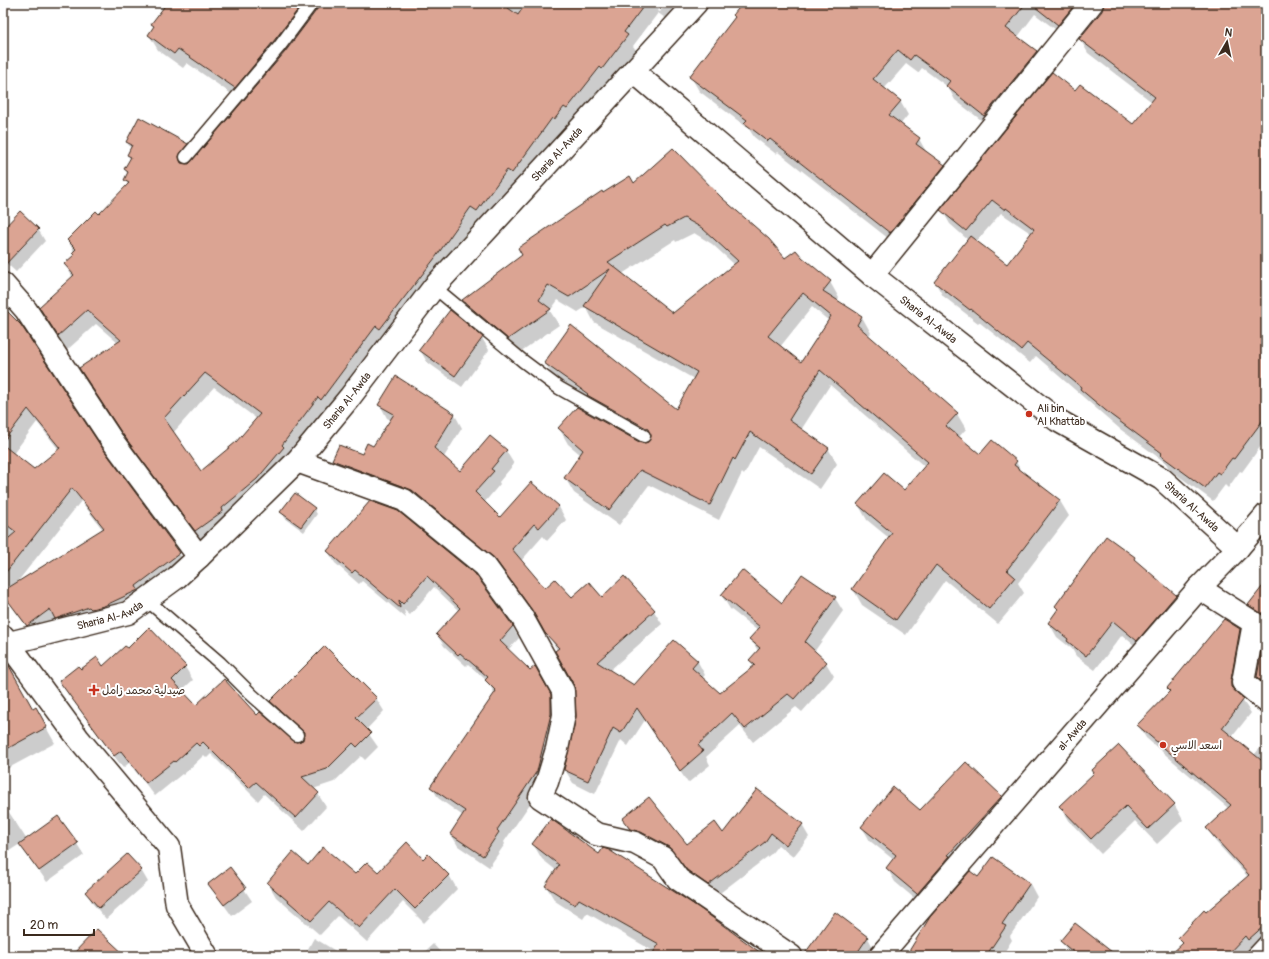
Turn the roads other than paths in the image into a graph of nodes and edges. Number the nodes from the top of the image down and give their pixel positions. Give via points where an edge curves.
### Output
1 (312, 3) edge
2 (696, 3) edge
3 (1092, 3) edge
4 (633, 71) junction
5 (186, 157) dead end
6 (872, 275) junction
7 (3, 284) edge
8 (434, 287) junction
9 (644, 436) dead end
10 (297, 461) junction
11 (1266, 515) edge
12 (1238, 548) junction
13 (199, 557) junction
14 (1199, 588) junction
15 (147, 600) junction
16 (5, 642) edge
17 (1266, 701) edge
18 (297, 735) dead end
19 (1266, 942) edge
20 (207, 956) edge
21 (791, 956) edge
22 (880, 956) edge
23 (1252, 956) edge

1 - 5 lane via 279,47
2 - 4 street, Sharia Al-Awda
3 - 6 street
4 - 6 street, Sharia Al-Awda
4 - 8 street, Sharia Al-Awda
6 - 12 street, Sharia Al-Awda via 1056,420 1162,478
7 - 13 street via 26,310 111,439
8 - 9 lane via 559,388
8 - 10 street, Sharia Al-Awda via 350,397
10 - 13 street, Sharia Al-Awda
10 - 21 street via 404,500 485,566 522,617 563,691 564,715 557,750 540,797 596,834 635,843 663,858 678,879
11 - 12 street, al-Awda
12 - 14 street, al-Awda
13 - 15 street, Sharia Al-Awda
14 - 17 street via 1254,623 1243,682
14 - 22 street, al-Awda
15 - 16 street, Sharia Al-Awda via 128,614
15 - 18 lane via 220,663
16 - 20 street via 78,738 169,847 177,905
19 - 23 lane

